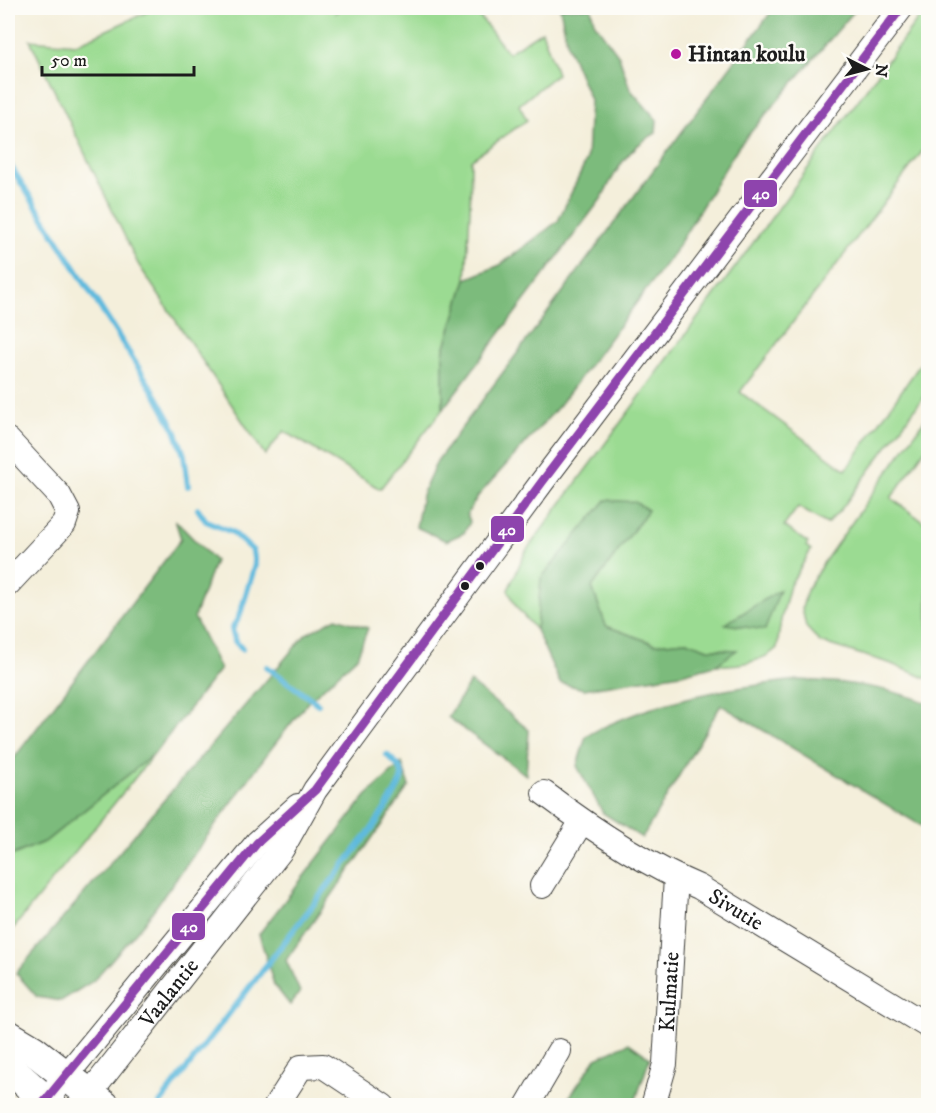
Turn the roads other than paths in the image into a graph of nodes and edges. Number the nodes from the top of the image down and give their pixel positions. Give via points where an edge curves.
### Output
1 (901, 8) edge
2 (8, 440) edge
3 (8, 584) edge
4 (315, 790) junction
5 (544, 793) dead end
6 (582, 821) junction
7 (676, 877) junction
8 (542, 886) dead end
9 (928, 1026) edge
10 (8, 1035) edge
11 (559, 1051) dead end
12 (8, 1067) edge
13 (67, 1075) junction
14 (92, 1101) edge
15 (46, 1104) edge
16 (276, 1106) edge
17 (383, 1106) edge
18 (528, 1106) edge
19 (653, 1106) edge

1 - 4 street, Vaalantie via 542,482
2 - 3 street via 59,495 68,512 63,524
4 - 13 street, Vaalantie via 257,843
4 - 14 street, Vaalantie via 282,849
5 - 6 street, Sivutie
6 - 7 street, Sivutie
6 - 8 street
7 - 9 street, Sivutie via 699,887
7 - 19 street, Kulmatie via 665,1064
10 - 13 main road
11 - 18 street
12 - 15 main road
13 - 14 main road
13 - 15 street, Vaalantie
16 - 17 street via 301,1066 323,1066

